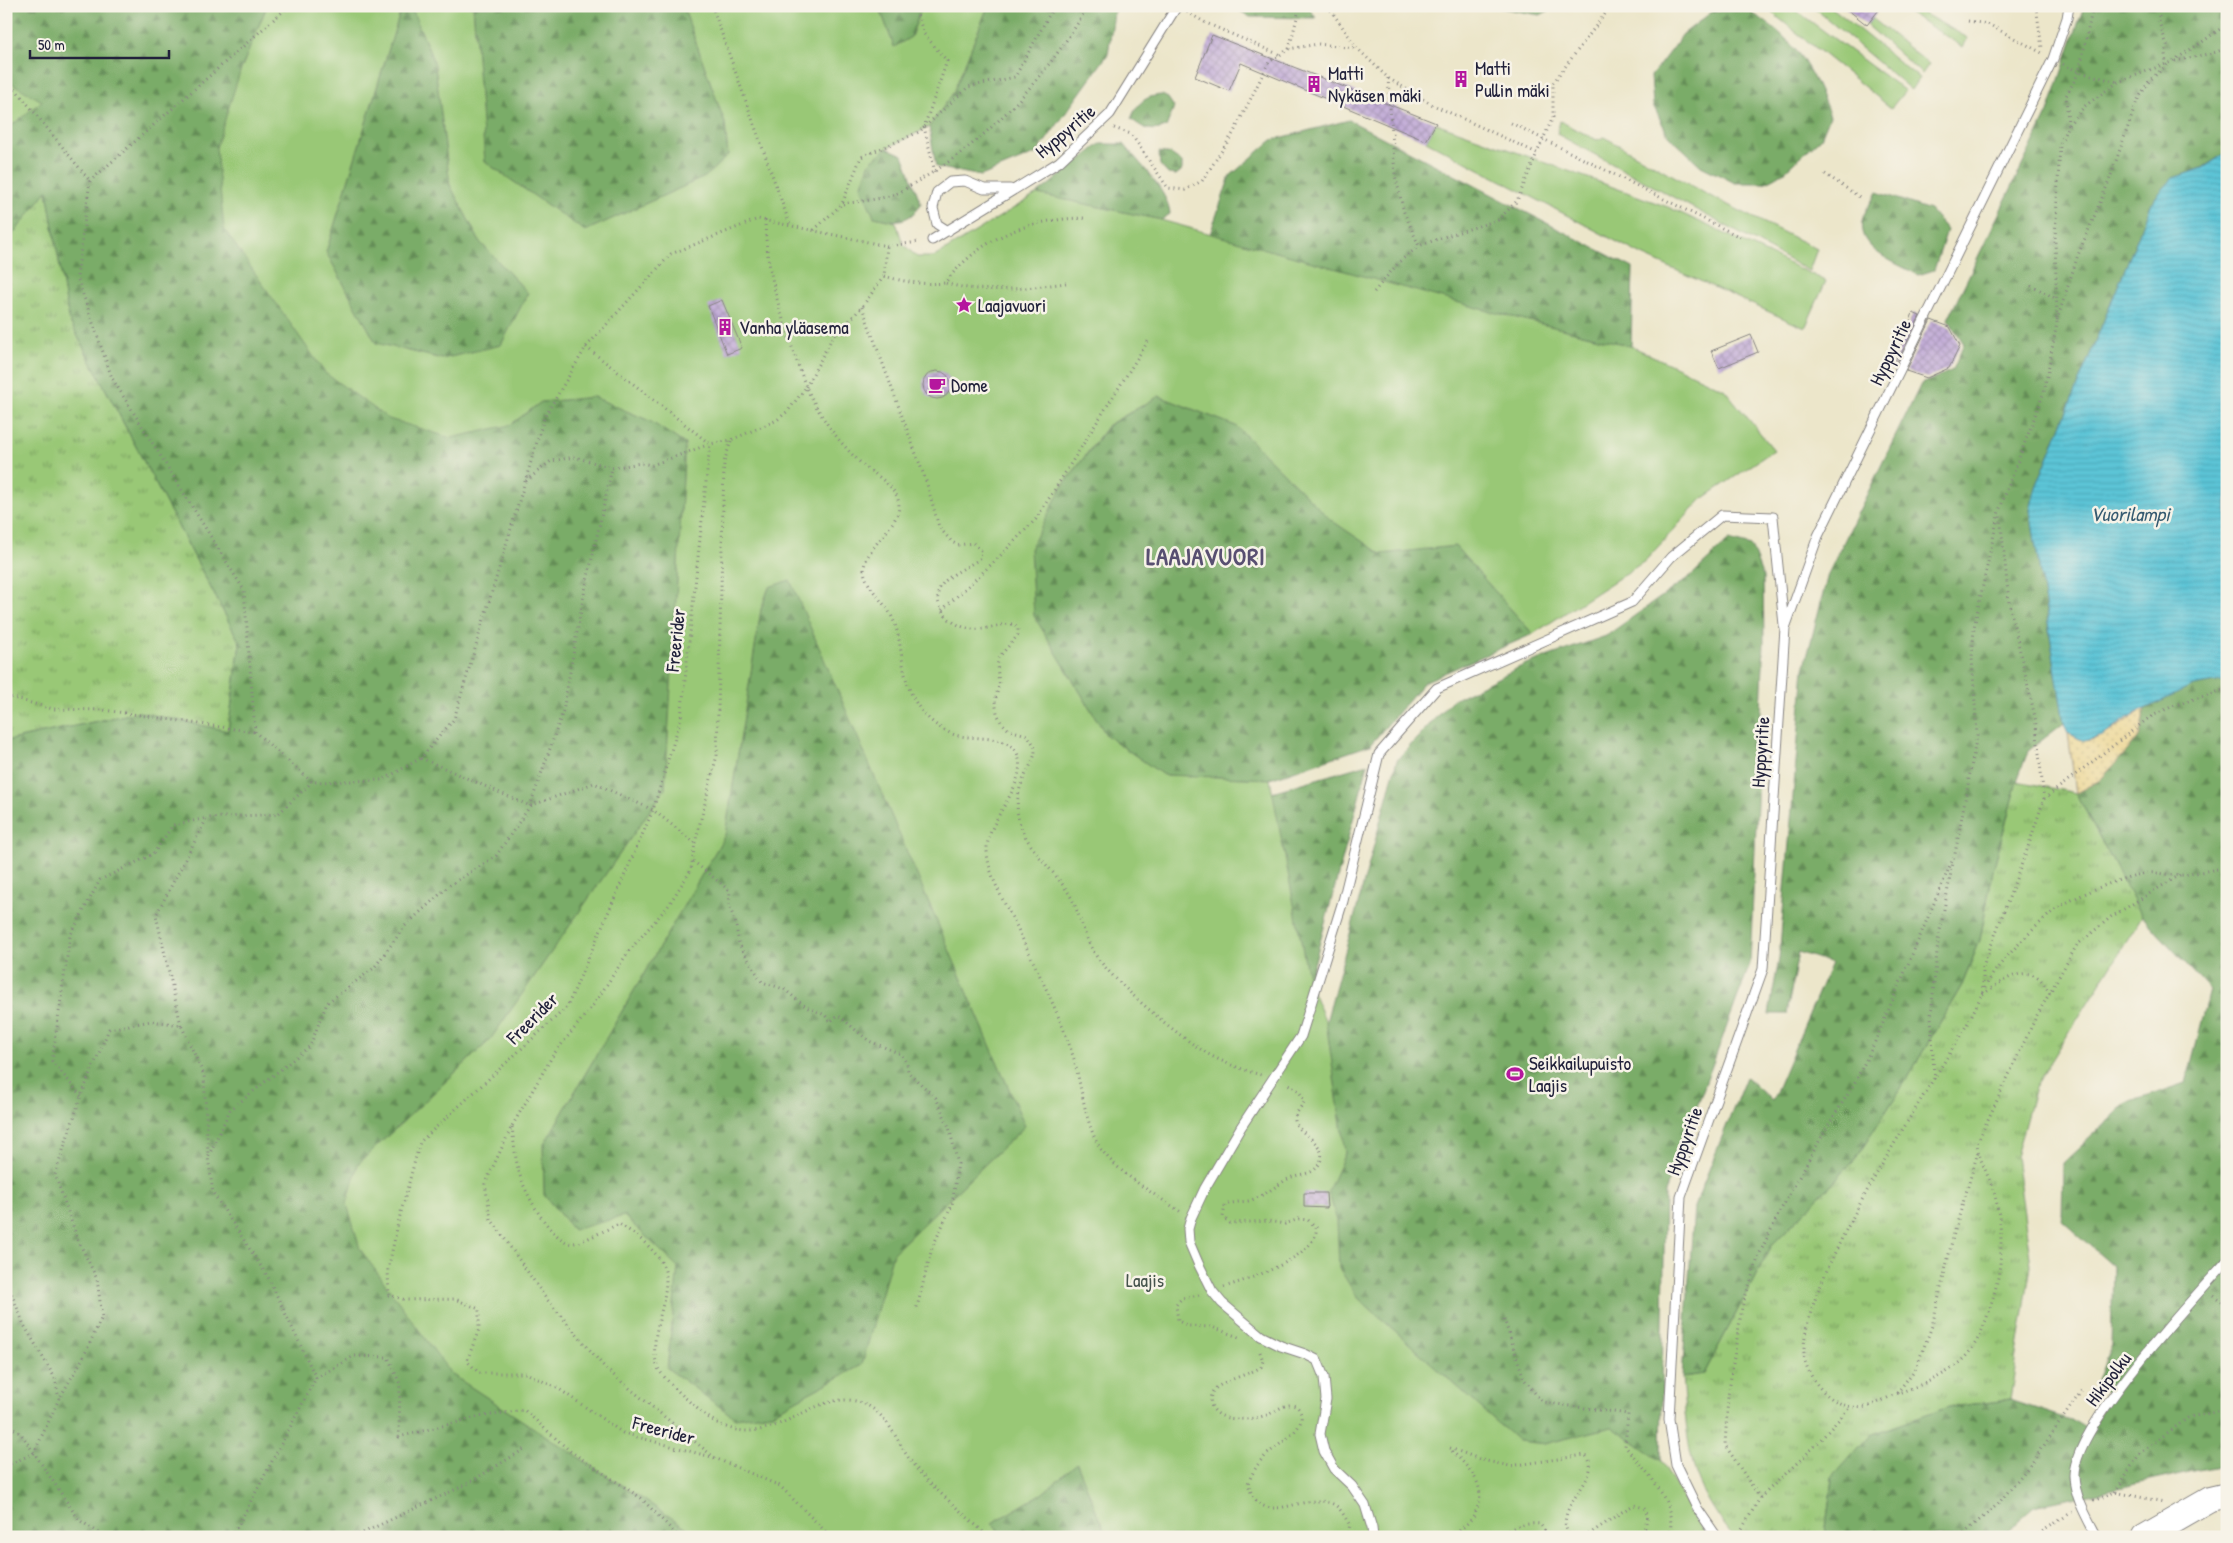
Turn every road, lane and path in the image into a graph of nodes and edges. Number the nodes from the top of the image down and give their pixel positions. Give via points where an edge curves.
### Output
1 (289, 6) edge
2 (712, 6) edge
3 (914, 6) edge
4 (1054, 6) edge
5 (1088, 6) edge
6 (1300, 6) edge
7 (1328, 6) edge
8 (1611, 6) edge
9 (2036, 6) edge
10 (2069, 6) edge
11 (2093, 6) edge
12 (2159, 6) edge
13 (1181, 8) edge
14 (2227, 24) edge
15 (2227, 47) edge
16 (1357, 48) junction
17 (1289, 49) junction
18 (2042, 53) dead end
19 (1280, 55) junction
20 (2169, 63) junction
21 (1388, 78) junction
22 (6, 84) edge
23 (1100, 123) junction
24 (1511, 123) dead end
25 (2068, 125) junction
26 (924, 127) junction
27 (1543, 139) junction
28 (1537, 153) junction
29 (935, 172) junction
30 (1825, 174) dead end
31 (90, 181) junction
32 (1015, 188) junction
33 (1862, 198) dead end
34 (842, 204) junction
35 (1087, 218) dead end
36 (765, 220) junction
37 (790, 225) junction
38 (814, 231) junction
39 (948, 231) junction
40 (1740, 237) dead end
41 (932, 240) joint
42 (887, 246) junction
43 (1419, 246) junction
44 (884, 276) junction
45 (1066, 283) dead end
46 (945, 284) junction
47 (2031, 286) dead end
48 (1374, 292) dead end
49 (2055, 298) junction
50 (862, 307) junction
51 (2057, 323) junction
52 (1150, 338) dead end
53 (586, 347) junction
54 (806, 387) junction
55 (731, 440) junction
56 (710, 444) junction
57 (612, 468) junction
58 (525, 482) junction
59 (1999, 512) junction
60 (942, 610) junction
61 (1785, 628) junction
62 (2227, 689) edge
63 (6, 696) edge
64 (255, 732) junction
65 (421, 758) junction
66 (312, 782) junction
67 (2044, 799) junction
68 (530, 806) junction
69 (653, 810) junction
70 (207, 818) junction
71 (695, 843) junction
72 (1955, 854) junction
73 (692, 860) junction
74 (2227, 867) edge
75 (2180, 875) junction
76 (2050, 993) junction
77 (1983, 994) junction
78 (181, 1025) junction
79 (1273, 1079) junction
80 (1934, 1079) junction
81 (81, 1096) junction
82 (512, 1126) junction
83 (1978, 1152) junction
84 (208, 1156) junction
85 (1191, 1218) junction
86 (2227, 1261) edge
87 (6, 1280) edge
88 (1212, 1291) junction
89 (916, 1312) dead end
90 (1504, 1319) dead end
91 (1246, 1340) dead end
92 (1255, 1346) dead end
93 (316, 1378) junction
94 (2082, 1390) dead end
95 (1897, 1394) junction
96 (59, 1398) junction
97 (1850, 1407) junction
98 (2227, 1410) edge
99 (6, 1423) edge
100 (526, 1448) dead end
101 (34, 1453) junction
102 (715, 1458) junction
103 (6, 1466) edge
104 (2115, 1492) junction
105 (2227, 1495) edge
106 (1760, 1498) junction
107 (2165, 1502) dead end
108 (2082, 1506) junction
109 (106, 1537) edge
110 (232, 1537) edge
111 (354, 1537) edge
112 (678, 1537) edge
113 (831, 1537) edge
114 (988, 1537) edge
115 (1347, 1537) edge
116 (1373, 1537) edge
117 (1453, 1537) edge
118 (1495, 1537) edge
119 (1543, 1537) edge
120 (1571, 1537) edge
121 (1584, 1537) edge
122 (1642, 1537) edge
123 (1669, 1537) edge
124 (1717, 1537) edge
125 (1737, 1537) edge
126 (1960, 1537) edge
127 (2034, 1537) edge
128 (2098, 1537) edge
129 (2144, 1537) edge

1 - 31 path
2 - 37 path
3 - 26 path via 924,34 947,61
4 - 26 path via 1015,77 968,88
5 - 29 path via 1070,37 1021,98 971,145
6 - 17 path
7 - 16 path
8 - 27 path via 1554,83 1553,117
9 - 18 path
10 - 61 lane, Hyppyritie via 2053,59 1818,536
11 - 25 path via 2079,72 2066,96
12 - 20 path via 2159,22
13 - 19 path via 1206,23
13 - 23 lane, Hyppyritie via 1110,114
14 - 20 path
15 - 20 path
16 - 17 path via 1318,44
16 - 21 path
17 - 19 path
19 - 23 path via 1269,62 1234,132 1202,181 1185,190 1168,188 1131,134
20 - 25 path via 2118,82 2085,106
20 - 51 path via 2149,81 2137,101 2078,255
21 - 28 path via 1431,104
21 - 43 path via 1395,175 1404,212
22 - 31 path via 17,91
23 - 32 lane, Hyppyritie via 1059,162
24 - 27 path
25 - 49 path via 2060,144 2058,162
26 - 29 path
26 - 34 path via 862,157
27 - 28 path
27 - 40 path
28 - 43 path via 1517,201 1498,220
29 - 34 path via 895,194
30 - 33 path
31 - 64 path via 77,277 112,378 244,590
32 - 39 lane, Hyppyritie
32 - 39 lane via 984,189 965,181 950,182 937,192 933,208 937,224
34 - 38 path
35 - 46 path via 1060,218 1028,224 1002,235 958,266
36 - 37 path
36 - 53 path via 758,219 671,254
36 - 54 path via 774,288
37 - 38 path
38 - 42 path
39 - 41 lane, Hyppyritie
41 - 42 path
42 - 44 path
43 - 48 path via 1399,262
44 - 46 path via 905,282
44 - 50 path
45 - 46 path via 1019,289 959,288
47 - 49 path
49 - 51 path
50 - 54 path via 831,340
50 - 60 path via 940,527 952,542 958,545 973,543 982,551 980,558 950,577 938,589 936,600
51 - 59 path via 2044,392
52 - 60 path via 1036,519
53 - 56 path
53 - 58 path via 544,418
54 - 55 path via 777,420
54 - 85 path via 820,417 838,441 896,494 899,506 896,517 864,563 864,576 882,599 897,628 906,679 914,700 938,727 955,735 1002,741 1015,749 1020,763 1018,779 997,816 991,834 987,848 990,865 998,890 1062,1022 1092,1131 1103,1152 1121,1168
55 - 56 path
55 - 71 path via 724,462 717,755
56 - 57 path via 652,465 641,463
56 - 69 path, Freerider via 681,718
57 - 58 path via 575,457 551,461
57 - 68 path via 563,710
58 - 65 path via 454,719
59 - 67 path via 2009,603 2035,717
59 - 72 path via 1974,627 1972,658 1977,735
60 - 79 path via 959,625 972,629 1004,624 1014,624 1018,628 1018,636 1000,656 997,665 999,686 995,701 1001,722 1009,730 1027,736 1035,746 1035,755 1017,802 1018,816 1023,834 1070,895 1085,938 1096,956 1188,1041 1209,1055
61 - 79 lane via 1773,517 1722,515 1671,557 1632,602 1437,688 1379,754 1343,901 1301,1036
61 - 124 lane, Hyppyritie via 1763,969 1681,1197 1669,1419 1676,1465 1697,1508
62 - 67 path via 2175,704 2150,717
63 - 64 path via 54,709 104,710
64 - 66 path
65 - 66 path via 383,780
65 - 68 path
66 - 70 path via 278,814
67 - 77 path via 1982,968
68 - 69 path via 594,783
68 - 84 path via 496,856 450,885 405,926 374,968 327,1003 310,1046 230,1110
69 - 71 path
69 - 102 path, Freerider via 567,1007 420,1142 388,1270 388,1295 406,1300 455,1299 480,1309 478,1329 467,1361 479,1373 526,1373 559,1390 622,1433
70 - 78 path via 156,915
70 - 81 path via 173,825 153,854 100,880 70,936 52,1061
71 - 73 path
72 - 80 path via 1938,941 1931,1016
72 - 106 path via 1862,1069 1779,1213 1759,1255 1742,1308 1728,1396 1725,1445
73 - 82 path via 690,870 668,906 629,951 594,1004 553,1055
73 - 89 path via 730,891 729,906 739,944 762,982 784,989 806,1007 825,1015 830,1022 838,1015 869,1041 901,1054 908,1072 936,1098 949,1127 958,1164 952,1205 932,1248
74 - 75 path
75 - 76 path via 2111,917 2077,945
75 - 77 path via 2148,873 2096,889 2058,908 1994,971
76 - 77 path via 2040,979 2027,974 2009,977
76 - 83 path via 1978,1143
77 - 80 path
78 - 81 path via 151,1021 109,1029
78 - 84 path via 204,1075
79 - 85 lane via 1205,1188
79 - 88 path via 1297,1088 1302,1094 1304,1102 1295,1122 1319,1148 1319,1163 1308,1173 1294,1175 1257,1197 1225,1205 1223,1217 1230,1223 1268,1221 1284,1224 1308,1220 1317,1234 1303,1253
80 - 97 path via 1852,1220 1824,1277 1806,1325 1805,1363 1814,1380 1824,1394
81 - 96 path via 55,1175 78,1240 97,1279 102,1317
82 - 102 path via 485,1184 491,1218 545,1298 606,1369
82 - 114 path via 519,1173 539,1214 556,1234 570,1244 579,1243 619,1224 639,1237 660,1261 667,1278 654,1352 659,1370 700,1412 716,1424 747,1432 764,1430 843,1400 872,1407 886,1421 911,1462
83 - 95 path via 1953,1236 1932,1326 1916,1368
83 - 95 path via 1996,1197 2002,1247 1996,1288 1986,1321 1975,1345 1963,1360 1936,1379
84 - 93 path via 213,1193 268,1277
85 - 88 lane via 1189,1242
86 - 108 lane, Hikipolku via 2109,1401 2082,1445 2074,1476
87 - 96 path via 24,1325 55,1378
88 - 91 path via 1182,1298 1176,1305 1178,1321 1189,1326 1212,1327
88 - 116 lane via 1261,1336 1317,1360 1324,1377 1326,1399 1320,1434 1324,1451 1334,1470 1352,1486 1365,1505
90 - 123 path via 1524,1379 1542,1402 1628,1414 1625,1446 1663,1496 1671,1515
92 - 115 path via 1261,1353 1261,1366 1212,1391 1212,1409 1220,1416 1243,1419 1269,1415 1286,1405 1300,1410 1302,1418 1299,1426 1264,1457 1248,1483 1250,1493 1257,1503 1266,1508 1321,1502 1334,1505 1350,1525
93 - 110 path
93 - 112 path via 354,1356 388,1357 400,1384 399,1437 477,1417 524,1410 570,1451 641,1498
94 - 126 path via 2034,1460 1998,1504
95 - 97 path via 1864,1407
96 - 101 path
97 - 106 path via 1815,1446
98 - 104 path via 2190,1417 2140,1453
99 - 101 path via 22,1435
100 - 111 path via 467,1484
101 - 103 path
101 - 109 path via 79,1520
102 - 113 path via 780,1486
104 - 107 path
104 - 108 path
105 - 129 main road via 2210,1499
106 - 125 path
108 - 127 path
108 - 128 lane, Hikipolku
117 - 120 path via 1471,1519 1479,1505 1480,1489 1472,1471 1450,1448 1510,1466 1585,1455 1591,1467 1566,1513 1564,1523
118 - 119 path via 1533,1523 1540,1524 1545,1531
121 - 122 path via 1634,1505 1644,1508 1648,1516

